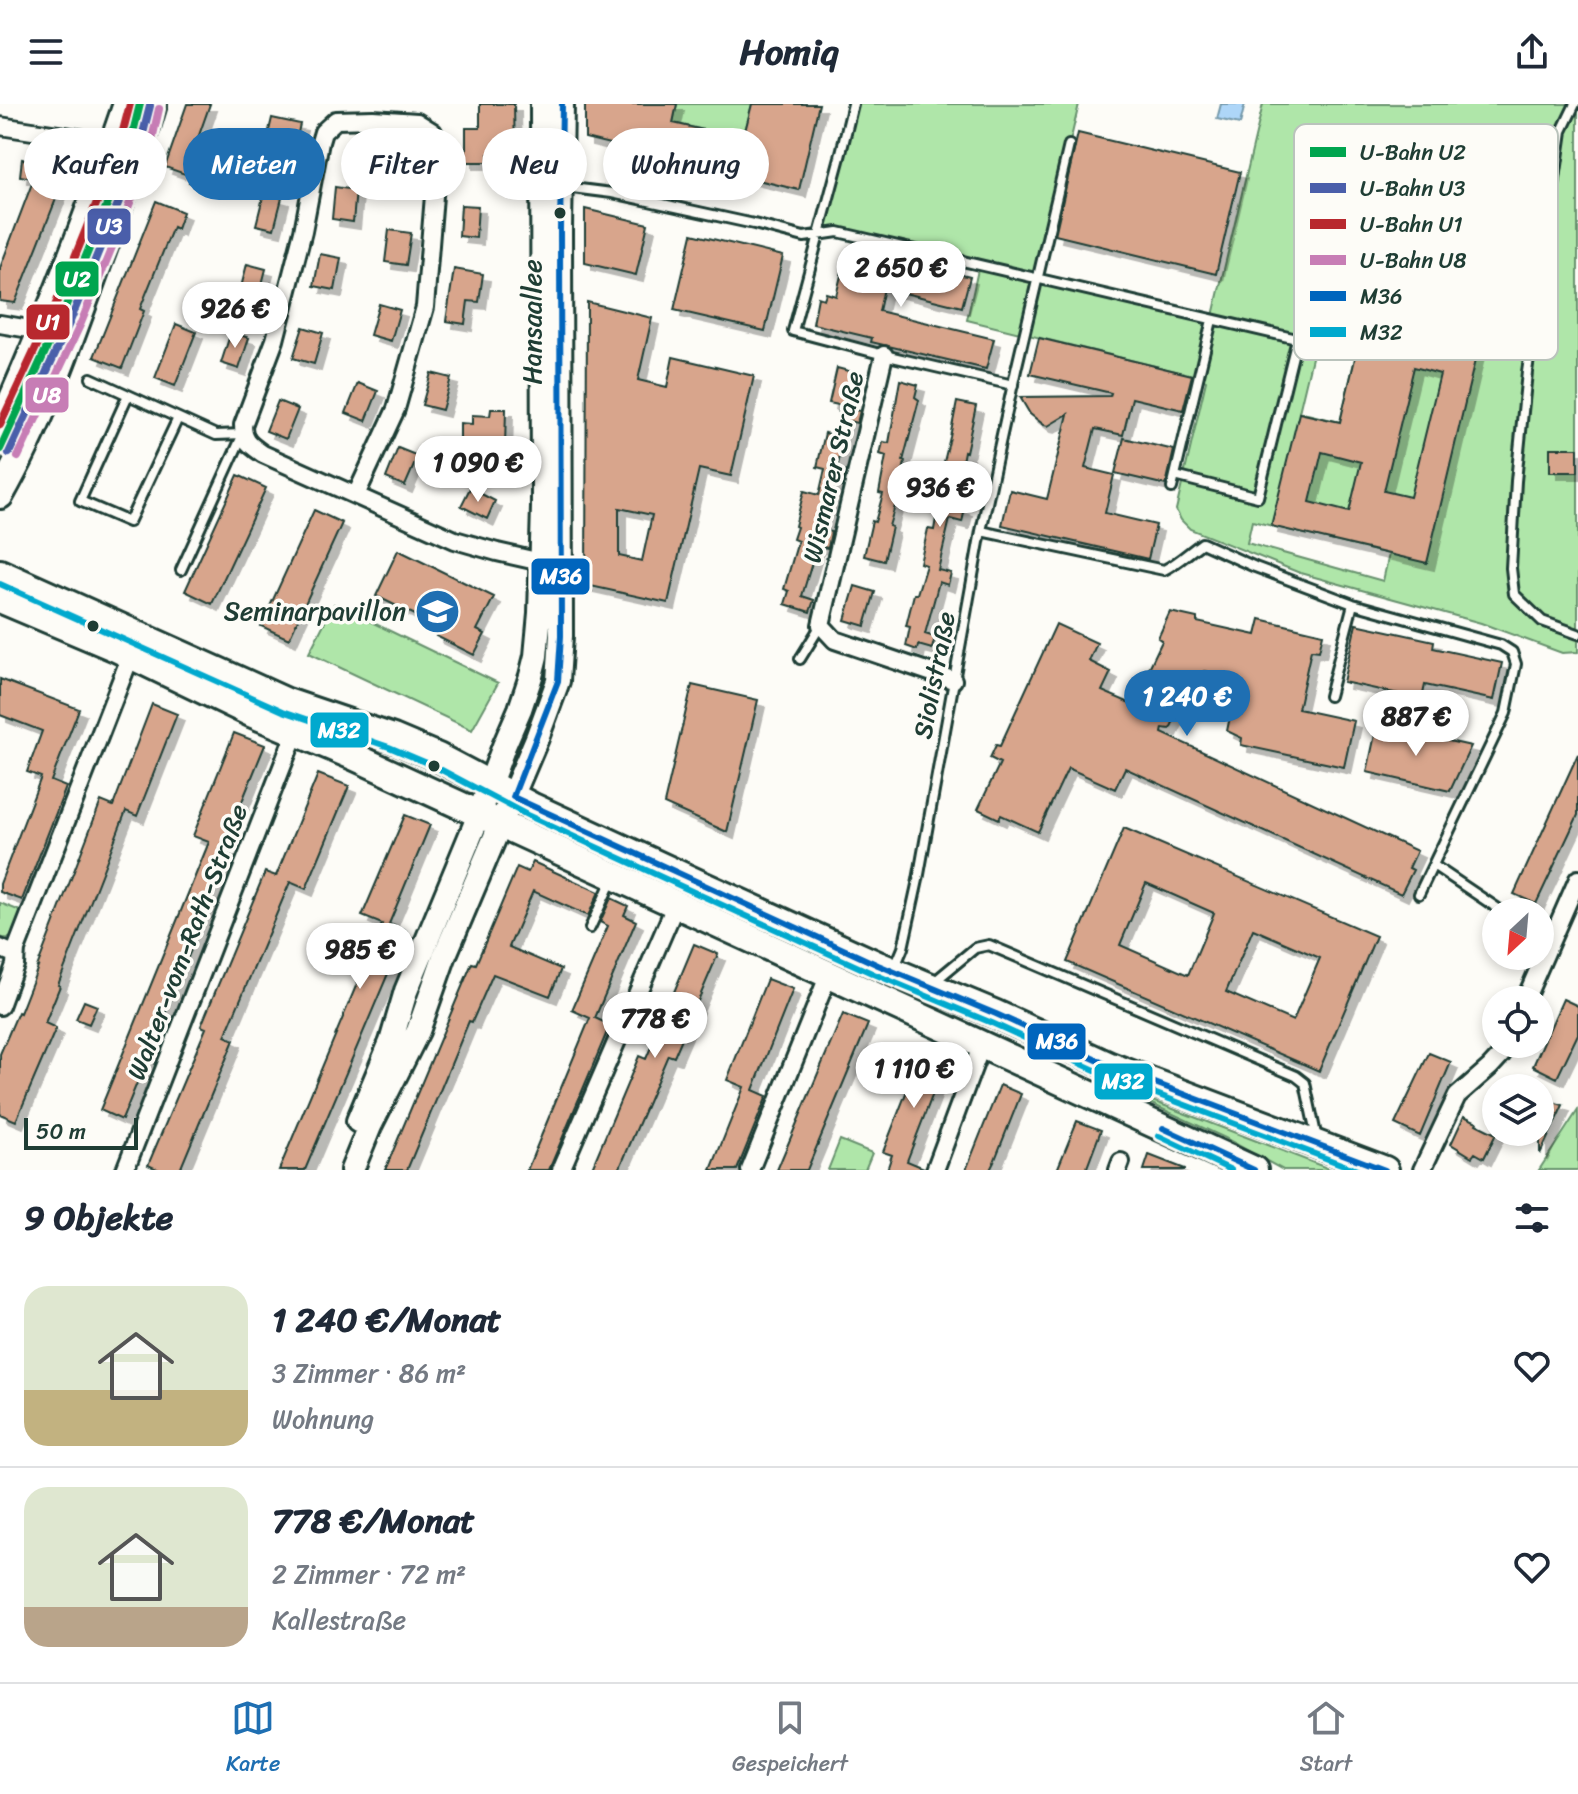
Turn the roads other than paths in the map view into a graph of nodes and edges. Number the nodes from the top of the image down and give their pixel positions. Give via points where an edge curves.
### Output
1 (127, 104) edge
2 (153, 104) edge
3 (542, 104) edge
4 (562, 104) edge
5 (853, 104) edge
6 (1575, 104) edge
7 (0, 126) edge
8 (118, 128) edge
9 (545, 128) edge
10 (559, 128) edge
11 (24, 130) edge
12 (1069, 145) dead end
13 (1558, 159) edge
14 (587, 191) edge
15 (91, 200) edge
16 (551, 200) edge
17 (551, 200) edge
18 (820, 234) junction
19 (1037, 279) junction
20 (1212, 320) junction
21 (0, 324) edge
22 (41, 331) junction
23 (1294, 338) edge
24 (1294, 351) edge
25 (884, 355) junction
26 (1529, 360) edge
27 (91, 378) dead end
28 (1013, 385) junction
29 (128, 395) junction
30 (178, 418) junction
31 (0, 428) edge
32 (243, 434) junction
33 (1175, 476) junction
34 (1172, 488) dead end
35 (0, 495) edge
36 (356, 495) junction
37 (981, 531) junction
38 (541, 562) junction
39 (181, 570) dead end
40 (0, 573) edge
41 (2, 602) edge
42 (1353, 604) junction
43 (821, 625) junction
44 (1578, 634) edge
45 (131, 655) junction
46 (800, 659) dead end
47 (953, 680) junction
48 (1329, 696) dead end
49 (296, 731) junction
50 (490, 783) junction
51 (513, 797) junction
52 (490, 819) junction
53 (1433, 865) junction
54 (614, 875) junction
55 (1578, 879) edge
56 (1419, 894) dead end
57 (1482, 898) edge
58 (676, 904) junction
59 (1554, 923) edge
60 (590, 928) dead end
61 (8, 949) edge
62 (893, 971) junction
63 (829, 974) junction
64 (929, 987) junction
65 (0, 1006) edge
66 (982, 1044) junction
67 (1498, 1058) edge
68 (1318, 1144) junction
69 (125, 1170) edge
70 (337, 1170) edge
71 (352, 1170) edge
72 (561, 1170) edge
73 (750, 1170) edge
74 (935, 1170) edge
75 (1254, 1170) edge
76 (1385, 1170) edge
77 (1422, 1170) edge

1 - 8 main road
2 - 35 main road via 76,325
3 - 9 main road, Hansaallee
4 - 10 main road, Hansaallee
5 - 18 lane
6 - 13 lane via 1562,131
7 - 11 street
12 - 19 lane, Siolistraße
14 - 18 lane via 804,237
15 - 22 main road
16 - 38 main road, Hansaallee
17 - 51 main road, Hansaallee via 561,636 558,681
18 - 19 lane via 838,232
18 - 25 lane via 793,331
19 - 20 lane
19 - 28 lane, Siolistraße
20 - 23 lane
20 - 33 lane
21 - 22 street
22 - 31 main road
24 - 33 lane via 1258,497
25 - 28 lane, Wismarer Straße
25 - 43 street, Wismarer Straße
26 - 44 lane via 1516,481 1514,594 1542,621
27 - 29 lane
28 - 37 lane, Siolistraße
29 - 30 lane
29 - 30 lane via 80,501 129,522
30 - 32 lane via 216,435
32 - 36 street via 246,443 263,454
32 - 36 street via 275,340 323,132 336,120 426,126 438,146 425,307 396,409
32 - 39 lane
33 - 34 lane
36 - 38 street via 455,540
37 - 42 lane via 1164,570 1202,543
37 - 47 lane, Siolistraße
38 - 50 main road, Hansaallee via 531,676
40 - 50 main road via 287,702 393,738
41 - 45 main road
42 - 48 lane
42 - 53 lane via 1501,645 1512,652 1516,664 1506,713
43 - 46 lane
43 - 47 street via 835,640
45 - 49 main road
45 - 61 street
47 - 62 lane, Siolistraße via 918,880
49 - 52 main road
49 - 69 street, Walter-vom-Rath-Straße
50 - 51 main road
50 - 52 main road, Hansaallee
51 - 52 main road, Hansaallee
51 - 62 main road
52 - 54 main road
52 - 70 main road, Hansaallee via 406,991 391,1042
52 - 71 main road, Hansaallee via 418,1031
53 - 56 lane
53 - 57 lane
54 - 58 main road
54 - 60 lane
55 - 59 street
58 - 63 main road
58 - 72 street
61 - 65 street via 15,965
62 - 64 main road
63 - 66 main road
63 - 73 street
64 - 68 main road via 1110,1066
64 - 68 lane via 975,948 989,945 1296,1076 1305,1083
66 - 74 street
66 - 75 main road
67 - 77 street via 1457,1096
68 - 76 main road

